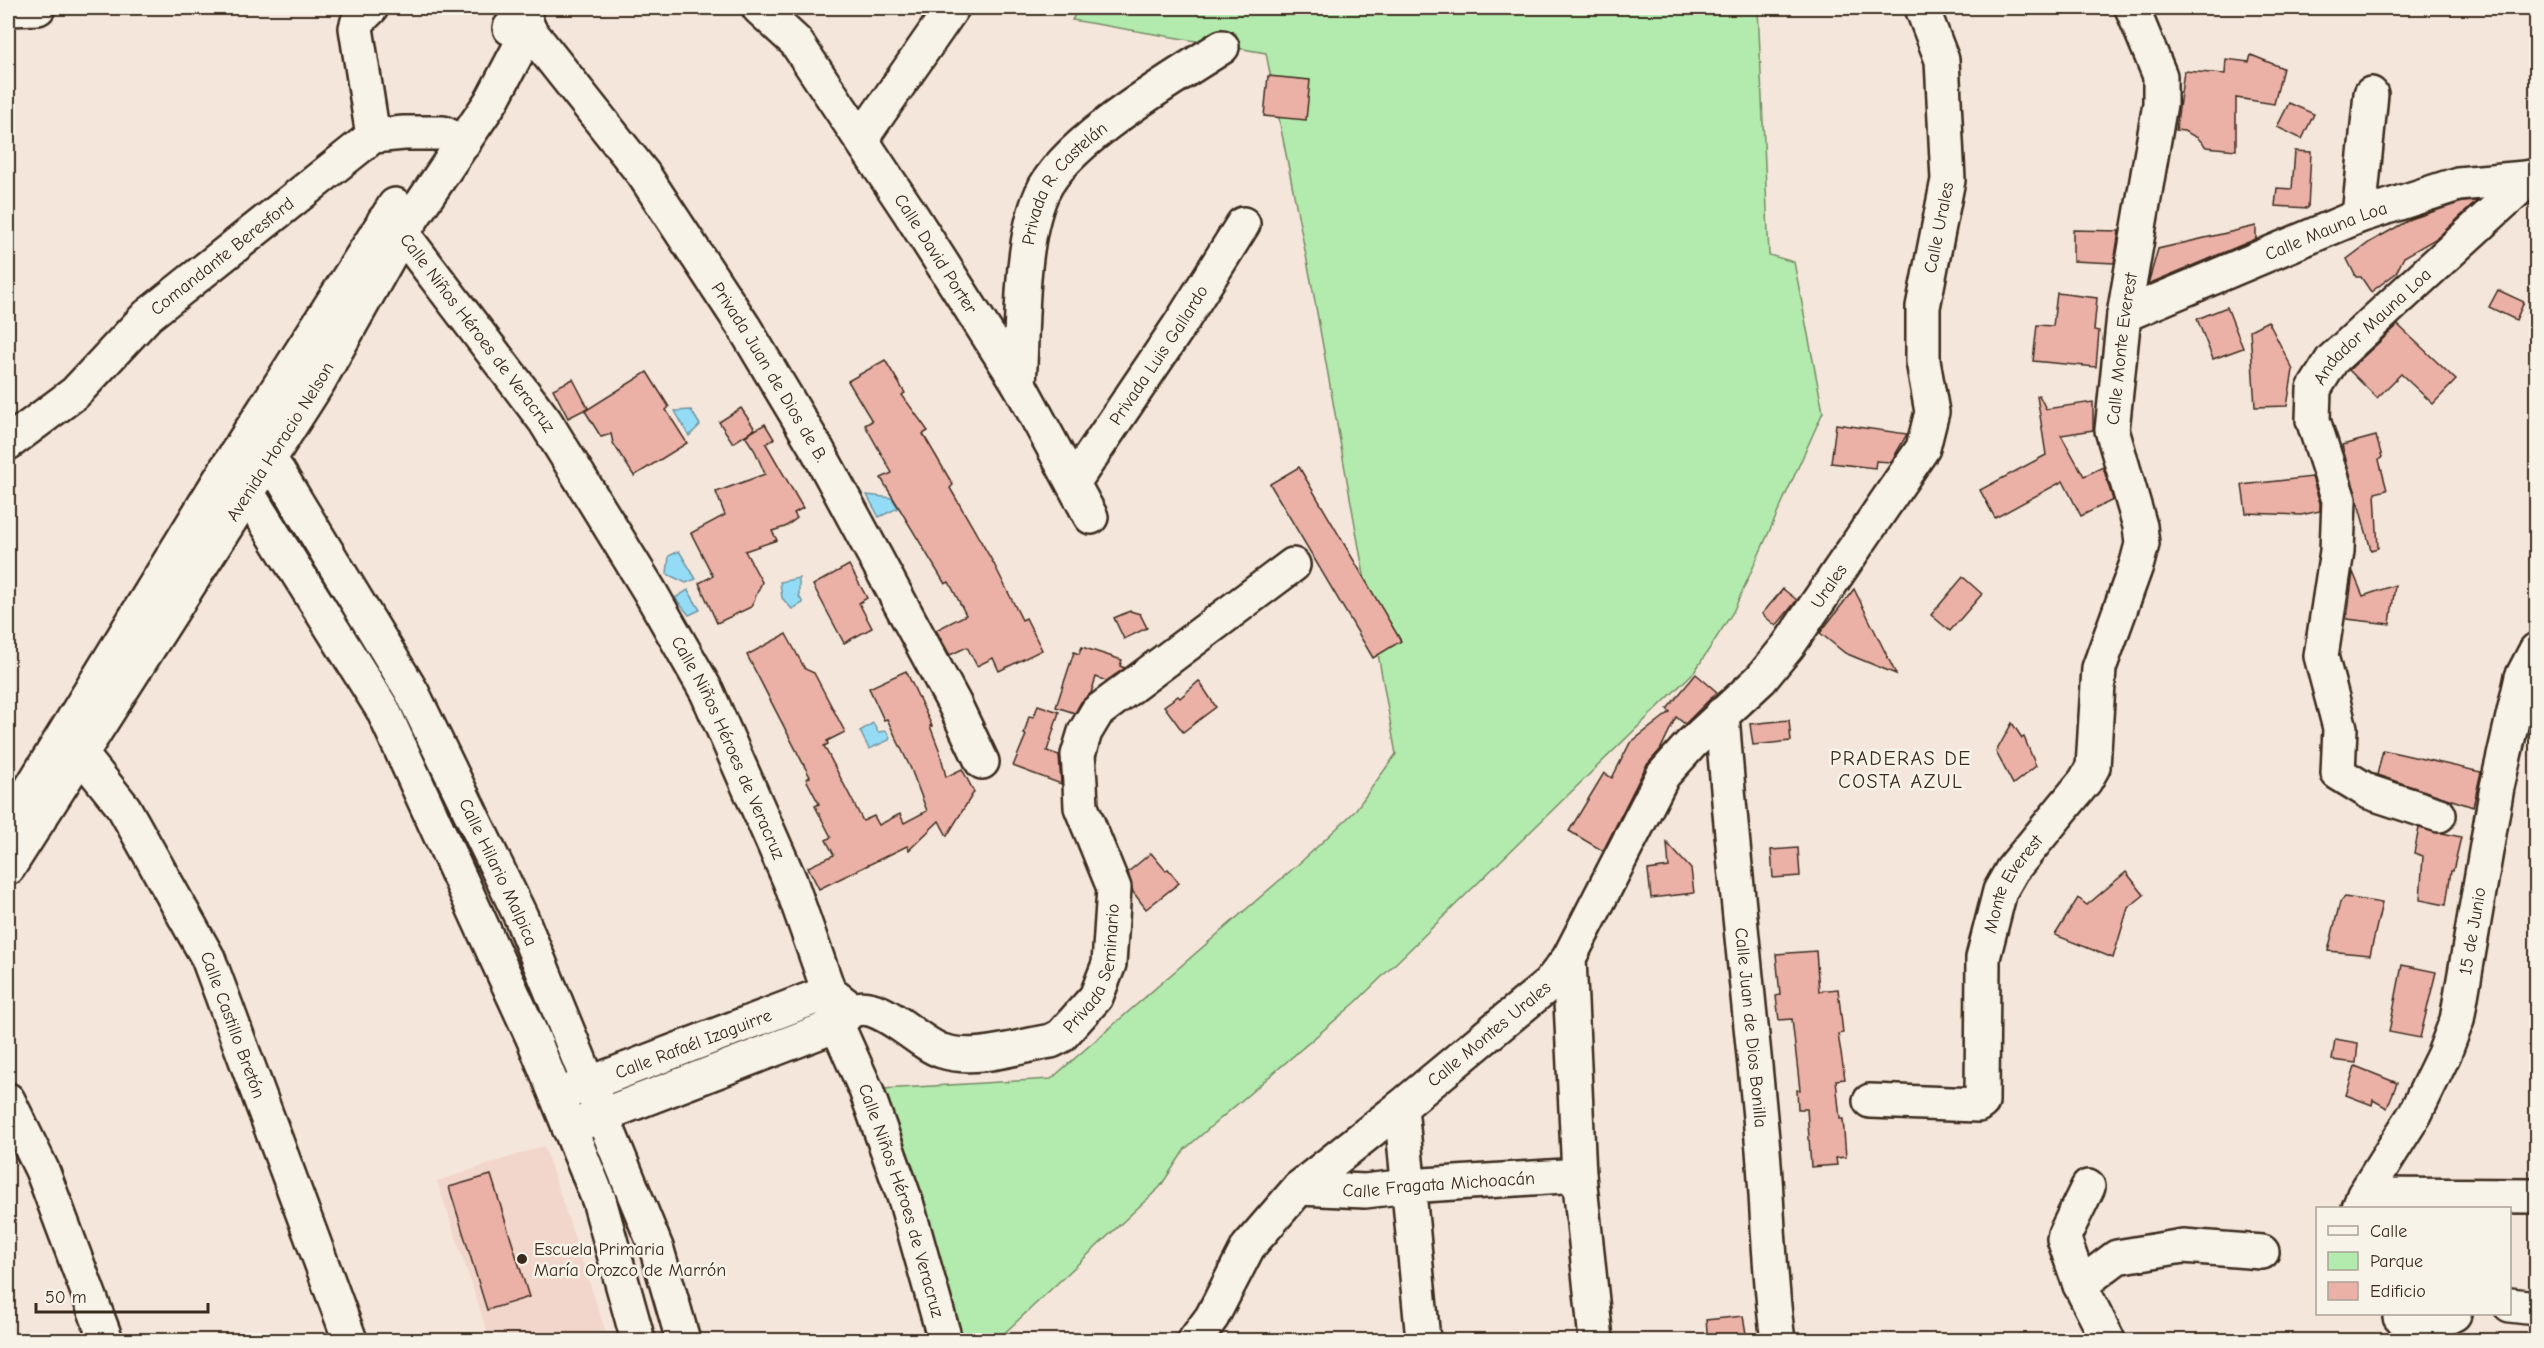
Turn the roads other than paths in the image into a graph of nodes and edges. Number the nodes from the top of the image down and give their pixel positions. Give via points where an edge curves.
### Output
1 (38, 8) edge
2 (371, 8) edge
3 (759, 8) edge
4 (952, 8) edge
5 (1922, 8) edge
6 (2132, 8) edge
7 (8, 9) edge
8 (517, 18) edge
9 (1222, 47) dead end
10 (2371, 94) dead end
11 (373, 136) junction
12 (454, 138) junction
13 (861, 139) junction
14 (2534, 177) edge
15 (2359, 216) junction
16 (1243, 224) dead end
17 (393, 227) junction
18 (2124, 315) junction
19 (1019, 384) junction
20 (249, 434) junction
21 (8, 443) edge
22 (1923, 448) joint
23 (269, 459) junction
24 (237, 480) junction
25 (1073, 483) junction
26 (1091, 517) dead end
27 (1293, 565) dead end
28 (2536, 650) edge
29 (2096, 688) joint
30 (1722, 714) junction
31 (70, 746) junction
32 (982, 762) dead end
33 (39, 797) junction
34 (2439, 814) dead end
35 (8, 826) edge
36 (8, 868) edge
37 (1569, 958) junction
38 (839, 1009) junction
39 (588, 1082) junction
40 (557, 1096) junction
41 (8, 1100) edge
42 (1870, 1101) dead end
43 (1401, 1107) junction
44 (603, 1115) junction
45 (569, 1128) junction
46 (1579, 1175) junction
47 (1407, 1186) junction
48 (2088, 1187) dead end
49 (1299, 1188) junction
50 (2536, 1196) edge
51 (2362, 1202) edge
52 (2262, 1252) dead end
53 (2080, 1285) junction
54 (2511, 1305) edge
55 (2536, 1308) edge
56 (1211, 1333) edge
57 (106, 1341) edge
58 (350, 1341) edge
59 (638, 1341) edge
60 (683, 1341) edge
61 (945, 1341) edge
62 (1423, 1341) edge
63 (1596, 1341) edge
64 (1778, 1341) edge
65 (2109, 1341) edge

1 - 7 street
2 - 11 street via 356,28
3 - 13 street, Calle David Porter via 796,42
4 - 13 street
5 - 22 street, Calle Urales via 1942,60 1948,180 1923,307 1923,361 1932,412
6 - 18 street, Calle Monte Everest via 2160,76 2160,104
8 - 12 street, Avenida Horacio Nelson via 492,100
8 - 32 street, Privada Juan de Dios de B. via 644,175 744,327 817,449
9 - 19 street, Privada R. Castelán via 1108,123 1053,175 1042,193 1029,238
10 - 15 street
11 - 12 street via 404,133
11 - 21 street, Comandante Beresford via 147,316 75,393
12 - 17 street, Avenida Horacio Nelson
13 - 19 street, Calle David Porter
14 - 15 street, Calle Mauna Loa via 2458,183
14 - 34 street, Andador Mauna Loa via 2332,360 2314,389 2313,420 2339,500 2337,551 2321,656 2340,728 2338,773 2369,792
15 - 18 street, Calle Mauna Loa
16 - 25 street, Privada Luis Gallardo
17 - 20 street, Avenida Horacio Nelson
17 - 23 street, Avenida Horacio Nelson via 319,381
17 - 38 street, Calle Niños Héroes de Veracruz via 545,421 655,600 707,692 790,881
18 - 29 street, Calle Monte Everest via 2112,430 2142,544 2099,668
19 - 25 street, Calle David Porter
20 - 23 street, Calle Hilario Malpica
20 - 24 street, Avenida Horacio Nelson
22 - 30 street, Urales via 1788,646 1761,679
23 - 24 street, Avenida Horacio Nelson
23 - 39 street, Calle Hilario Malpica via 412,692 521,917
24 - 31 street, Avenida Horacio Nelson
24 - 40 street, Calle Hilario Malpica via 383,710
25 - 26 street, Calle David Porter
27 - 38 street, Privada Seminario via 1097,712 1085,732 1078,755 1081,807 1114,888 1109,964 1096,997 1060,1036 1052,1041 978,1054 943,1052 869,1008
28 - 51 street, 15 de Junio via 2522,677 2498,787 2457,1020 2415,1114
29 - 42 street, Monte Everest via 2093,767 2000,891 1983,958 1982,1102 1978,1105
30 - 37 street, Calle Montes Urales via 1663,776
30 - 64 street, Calle Juan de Dios Bonilla
31 - 33 street, Avenida Horacio Nelson
31 - 58 street, Calle Castillo Bretón via 124,808 208,958
33 - 35 street, Avenida Horacio Nelson
33 - 36 street, Avenida Horacio Nelson
37 - 43 street, Calle Montes Urales via 1549,984
37 - 46 street
38 - 39 street, Calle Rafaél Izaguirre
38 - 44 street, Calle Rafaél Izaguirre
38 - 61 street, Calle Niños Héroes de Veracruz via 906,1202
39 - 40 street, Calle Rafaél Izaguirre
39 - 44 street, Calle Hilario Malpica
40 - 45 street, Calle Hilario Malpica
41 - 57 street via 42,1170
43 - 47 street
43 - 49 street, Calle Montes Urales
44 - 45 street, Calle Rafaél Izaguirre
44 - 60 street, Calle Hilario Malpica via 657,1250
45 - 59 street, Calle Hilario Malpica via 599,1200
46 - 47 street, Calle Fragata Michoacán
46 - 63 street
47 - 49 street, Calle Fragata Michoacán via 1365,1191
47 - 62 street
48 - 53 street via 2064,1239
49 - 56 street, Calle Montes Urales via 1248,1247
50 - 51 street
52 - 53 street via 2183,1246 2117,1257
53 - 65 street
54 - 55 street

